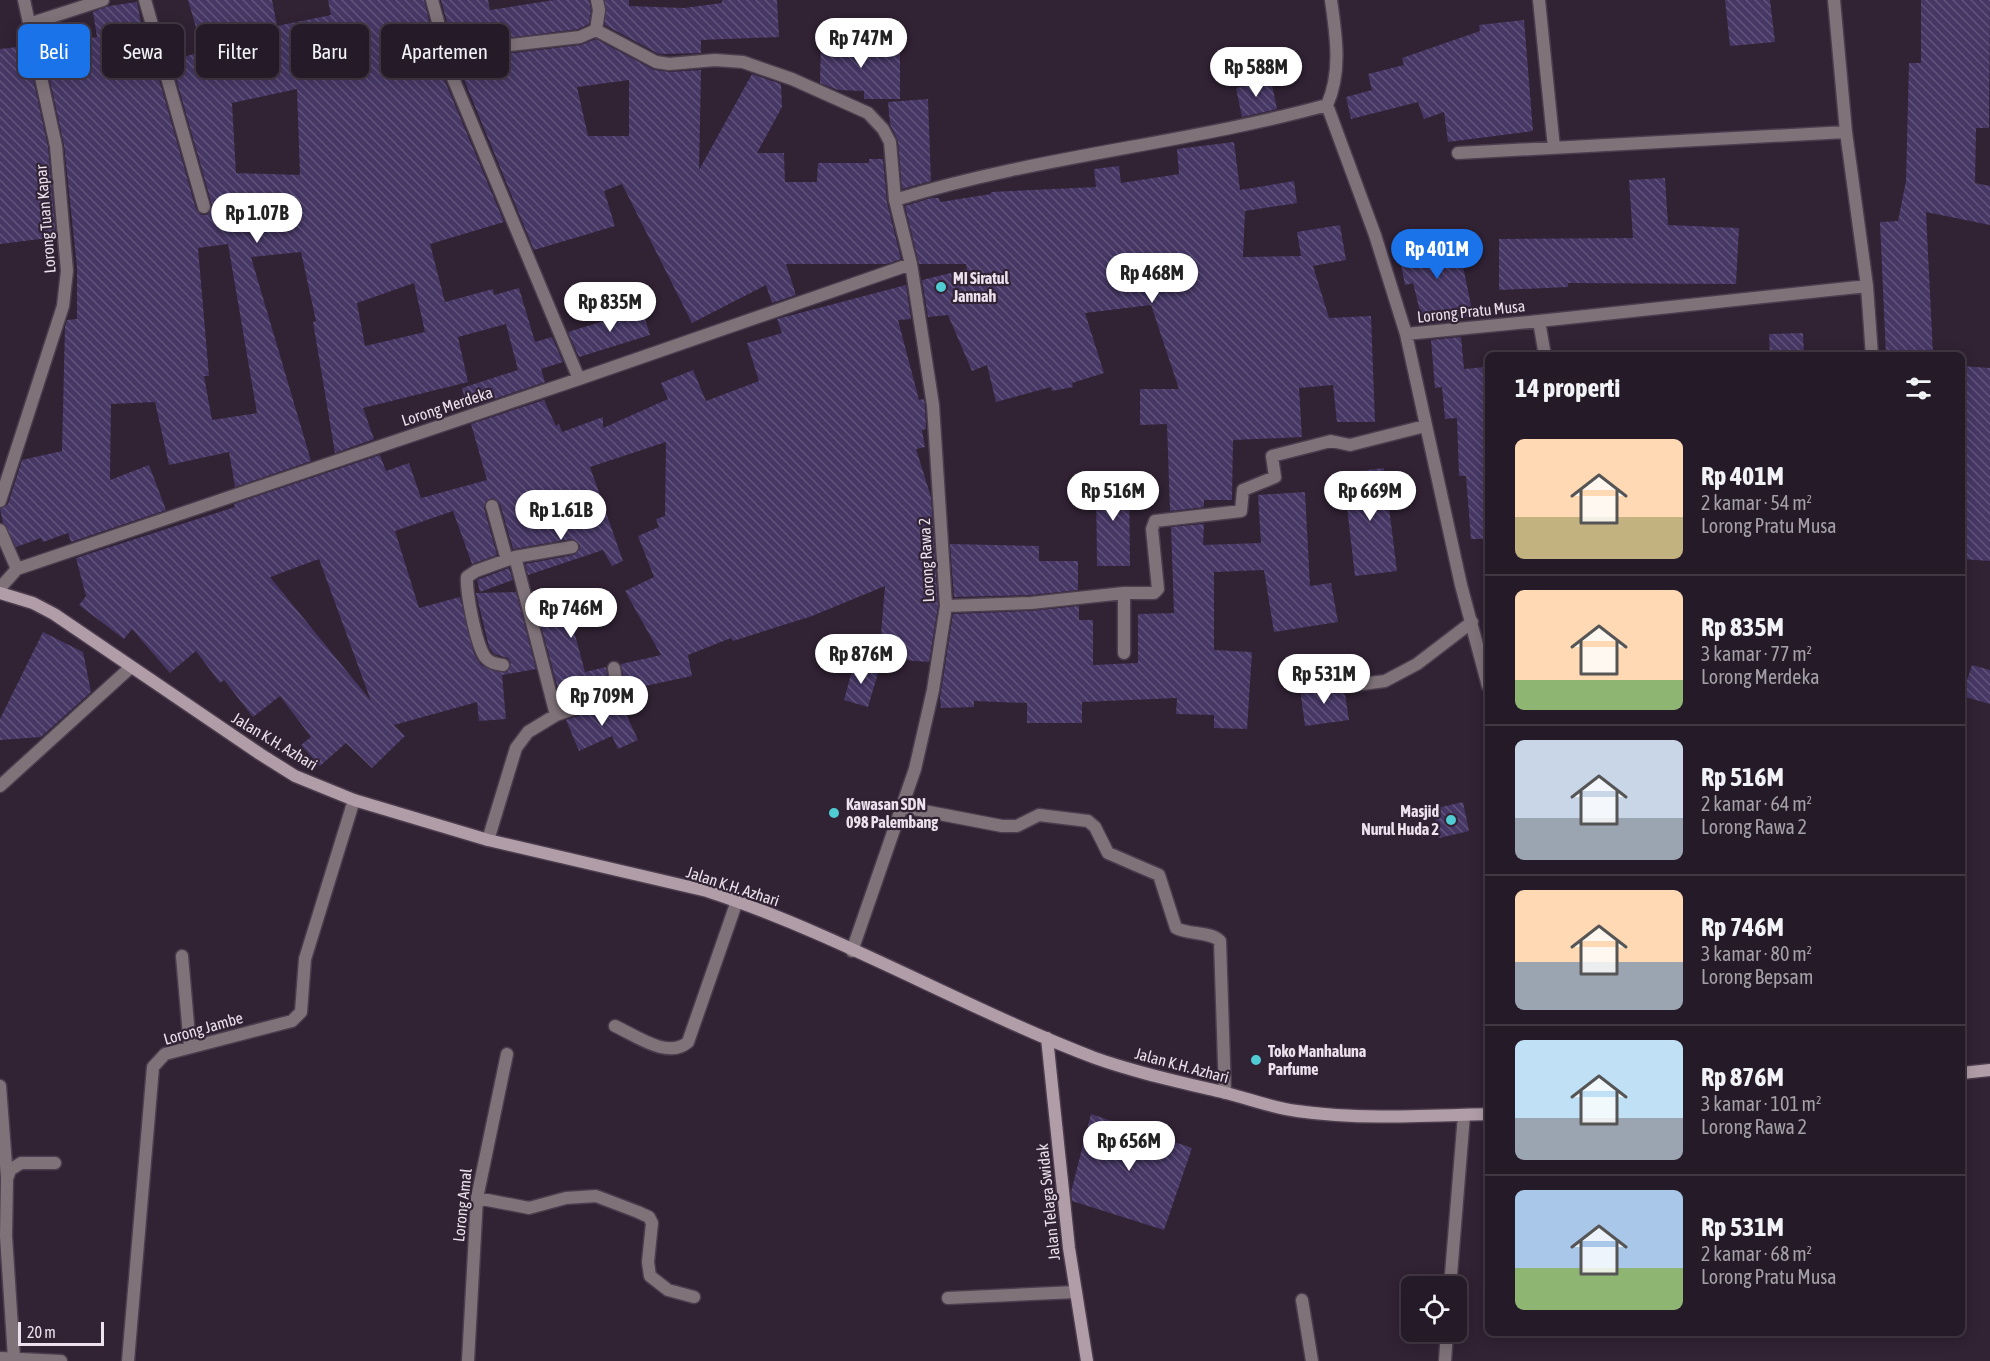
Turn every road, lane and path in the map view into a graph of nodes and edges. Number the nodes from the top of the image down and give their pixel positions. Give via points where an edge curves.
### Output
1 (24, 0) edge
2 (102, 0) edge
3 (146, 0) edge
4 (432, 0) edge
5 (597, 0) edge
6 (1331, 0) edge
7 (1539, 0) edge
8 (1834, 0) edge
9 (29, 24) joint
10 (439, 24) edge
11 (596, 30) junction
12 (509, 45) edge
13 (41, 78) edge
14 (453, 78) edge
15 (1327, 105) junction
16 (1846, 132) junction
17 (1554, 148) junction
18 (1458, 153) dead end
19 (895, 200) junction
20 (204, 207) dead end
21 (910, 264) junction
22 (1867, 286) junction
23 (1539, 321) junction
24 (1406, 334) junction
25 (1544, 352) edge
26 (1872, 352) edge
27 (579, 380) junction
28 (1425, 426) junction
29 (0, 501) edge
30 (492, 506) dead end
31 (0, 530) edge
32 (572, 547) dead end
33 (511, 558) junction
34 (17, 569) junction
35 (0, 591) edge
36 (1124, 593) junction
37 (946, 606) junction
38 (1472, 622) junction
39 (1124, 653) dead end
40 (502, 665) dead end
41 (1485, 665) edge
42 (131, 667) junction
43 (614, 668) dead end
44 (1347, 686) dead end
45 (556, 715) junction
46 (0, 786) edge
47 (354, 800) junction
48 (903, 807) junction
49 (488, 840) junction
50 (737, 901) junction
51 (852, 951) junction
52 (182, 956) dead end
53 (615, 1026) dead end
54 (1047, 1038) junction
55 (190, 1047) junction
56 (507, 1054) dead end
57 (1990, 1070) edge
58 (1965, 1073) edge
59 (0, 1086) edge
60 (1225, 1093) junction
61 (1485, 1114) edge
62 (1464, 1115) junction
63 (55, 1163) dead end
64 (7, 1179) junction
65 (477, 1198) junction
66 (1451, 1276) edge
67 (1076, 1292) junction
68 (694, 1297) dead end
69 (948, 1298) dead end
70 (1302, 1300) dead end
71 (1446, 1342) edge
72 (0, 1358) edge
73 (14, 1358) junction
74 (41, 1360) edge
75 (61, 1361) edge
76 (129, 1361) edge
77 (468, 1361) edge
78 (1087, 1361) edge
79 (1312, 1361) edge
80 (1445, 1361) edge

1 - 9 street, Lorong Tuan Kapar
2 - 9 street
3 - 20 street
4 - 10 street
5 - 11 street
6 - 15 street via 1336,77
7 - 17 street
8 - 16 street
11 - 12 street via 580,37
11 - 19 street, Lorong Rawa 2 via 656,62 743,62 868,113 890,142
13 - 29 street, Lorong Tuan Kapar via 56,146 66,289
14 - 27 street
15 - 19 street via 1010,170
15 - 24 street, Lorong Pratu Musa
16 - 17 street
16 - 22 street
17 - 18 street
19 - 21 street, Lorong Rawa 2
21 - 27 street, Lorong Merdeka
21 - 37 street, Lorong Rawa 2 via 933,405
22 - 23 street, Lorong Pratu Musa
22 - 26 street
23 - 24 street, Lorong Pratu Musa
23 - 25 street
24 - 28 street, Lorong Pratu Musa
27 - 34 street, Lorong Merdeka
28 - 36 street via 1350,446 1331,441 1272,456 1275,477 1243,490 1241,511 1155,521 1152,530 1158,589
28 - 38 street, Lorong Pratu Musa
30 - 33 street
31 - 34 street
32 - 33 street
33 - 40 street via 469,574 467,583 484,656
33 - 45 street
34 - 35 street, Lorong Merdeka
35 - 42 street, Jalan K.H. Azhari via 54,614
36 - 37 street via 1031,603
36 - 39 street
37 - 48 street, Lorong Rawa 2 via 933,690
38 - 41 street, Lorong Pratu Musa
38 - 44 street via 1417,664 1385,681
42 - 46 street
42 - 47 street, Jalan K.H. Azhari via 296,776
43 - 45 street via 618,693
45 - 49 street via 533,728 516,748
47 - 49 street, Jalan K.H. Azhari
47 - 55 street, Lorong Jambe via 306,959 298,1017
48 - 51 street, Lorong Rawa 2
48 - 60 street via 1002,826 1017,826 1039,815 1088,821 1095,826 1108,853 1159,875 1176,928 1220,941
49 - 50 street, Jalan K.H. Azhari
50 - 51 street, Jalan K.H. Azhari
50 - 53 street via 688,1042 665,1049
51 - 54 street, Jalan K.H. Azhari
52 - 55 street
54 - 60 street, Jalan K.H. Azhari via 1163,1079
54 - 67 street, Jalan Telaga Swidak
55 - 76 street, Lorong Jambe via 165,1054 153,1067
56 - 65 street, Lorong Amal
57 - 58 street
59 - 64 street
60 - 62 street, Jalan K.H. Azhari via 1296,1111 1392,1117
61 - 62 street, Jalan K.H. Azhari
62 - 66 street
63 - 64 street via 21,1163 10,1170
64 - 73 street via 6,1236
65 - 68 street via 529,1208 584,1195 628,1207 649,1217 652,1223 650,1276 668,1290
65 - 77 street, Lorong Amal
67 - 69 street
67 - 78 street, Jalan Telaga Swidak
70 - 79 street
71 - 80 street
72 - 73 street
73 - 74 street
74 - 75 street

